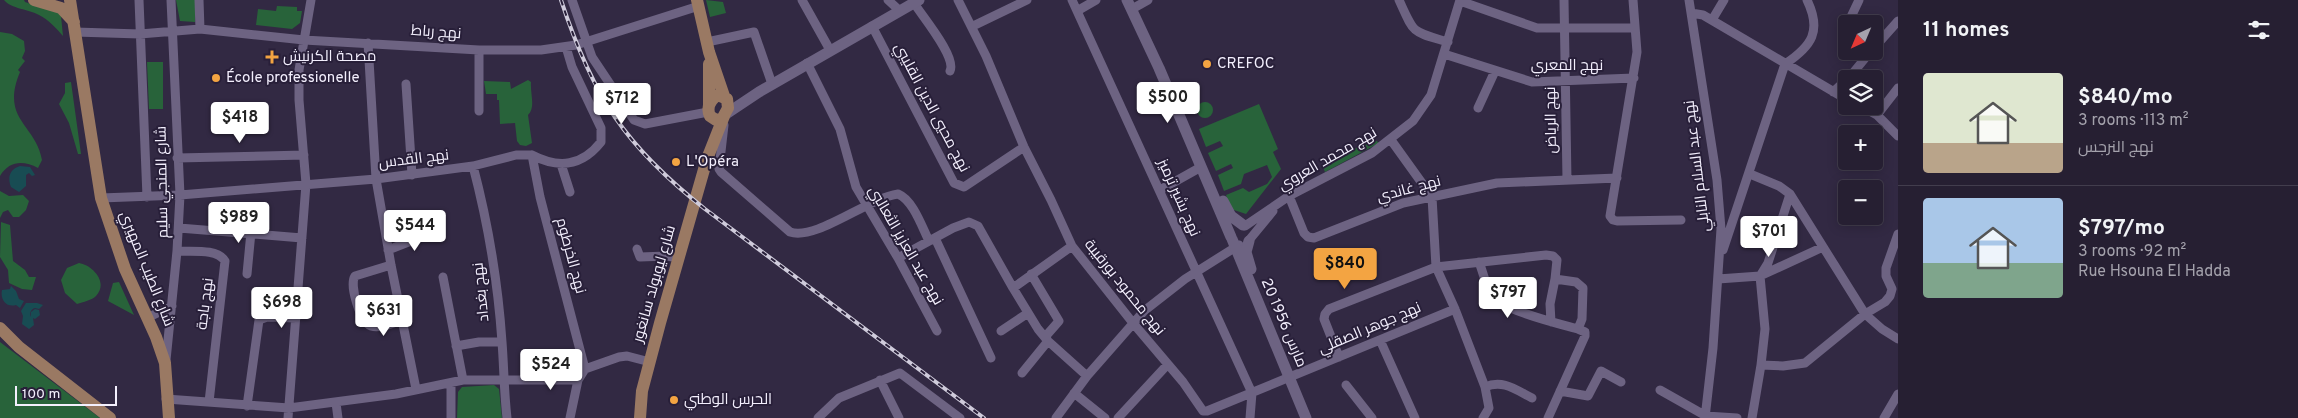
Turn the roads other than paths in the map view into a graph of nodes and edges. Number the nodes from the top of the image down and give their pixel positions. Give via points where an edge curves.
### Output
1 (34, 0) edge
2 (52, 0) edge
3 (60, 0) edge
4 (70, 0) edge
5 (139, 0) edge
6 (171, 0) edge
7 (199, 0) edge
8 (311, 0) edge
9 (572, 0) edge
10 (802, 0) edge
11 (888, 0) edge
12 (958, 0) edge
13 (1028, 0) edge
14 (1072, 0) edge
15 (1096, 0) edge
16 (1399, 0) edge
17 (1564, 0) edge
18 (1633, 0) edge
19 (1689, 0) edge
20 (1724, 0) edge
21 (1807, 0) edge
22 (1859, 0) edge
23 (916, 1) edge
24 (1460, 1) edge
25 (698, 3) edge
26 (1136, 3) edge
27 (900, 11) junction
28 (1077, 11) junction
29 (1691, 14) junction
30 (1853, 15) edge
31 (1712, 20) junction
32 (1898, 21) edge
33 (872, 26) junction
34 (973, 26) junction
35 (74, 27) junction
36 (1635, 28) junction
37 (200, 29) junction
38 (1565, 29) junction
39 (172, 32) junction
40 (140, 34) junction
41 (1883, 36) edge
42 (304, 40) junction
43 (586, 42) junction
44 (1448, 42) junction
45 (368, 43) junction
46 (566, 47) junction
47 (708, 47) junction
48 (479, 50) junction
49 (830, 50) junction
50 (1444, 54) junction
51 (1863, 60) edge
52 (807, 63) junction
53 (1786, 64) junction
54 (950, 70) dead end
55 (1855, 70) edge
56 (1494, 71) junction
57 (1634, 78) junction
58 (1565, 81) junction
59 (406, 84) dead end
60 (772, 84) junction
61 (1838, 87) edge
62 (1898, 88) edge
63 (758, 92) junction
64 (1833, 92) junction
65 (1838, 95) edge
66 (725, 96) junction
67 (1883, 107) edge
68 (1478, 108) dead end
69 (708, 110) junction
70 (479, 111) dead end
71 (725, 115) junction
72 (1877, 115) edge
73 (1898, 136) edge
74 (1391, 140) junction
75 (1024, 147) junction
76 (304, 155) junction
77 (529, 155) junction
78 (177, 158) junction
79 (707, 159) junction
80 (561, 164) junction
81 (473, 166) junction
82 (1201, 168) junction
83 (1750, 174) junction
84 (412, 175) junction
85 (1617, 178) junction
86 (376, 179) junction
87 (1567, 180) junction
88 (306, 184) junction
89 (1160, 190) junction
90 (570, 192) dead end
91 (1790, 194) junction
92 (180, 195) junction
93 (1289, 196) junction
94 (147, 197) junction
95 (1432, 197) junction
96 (100, 198) junction
97 (1280, 204) junction
98 (866, 206) junction
99 (1681, 220) dead end
100 (1244, 226) junction
101 (179, 228) junction
102 (251, 232) junction
103 (434, 232) dead end
104 (1898, 234) edge
105 (302, 238) junction
106 (932, 240) junction
107 (1239, 241) junction
108 (1072, 246) junction
109 (1823, 247) junction
110 (637, 248) dead end
111 (388, 250) junction
112 (178, 251) junction
113 (679, 258) junction
114 (898, 258) junction
115 (1720, 258) junction
116 (1479, 262) junction
117 (391, 265) junction
118 (1436, 267) junction
119 (1196, 272) junction
120 (247, 274) dead end
121 (1031, 274) junction
122 (1760, 276) junction
123 (443, 277) dead end
124 (1555, 279) junction
125 (1718, 279) junction
126 (1013, 288) junction
127 (172, 306) junction
128 (1455, 309) junction
129 (1028, 313) junction
130 (1865, 314) junction
131 (147, 318) junction
132 (296, 318) junction
133 (402, 320) junction
134 (1551, 322) junction
135 (1133, 323) junction
136 (0, 328) edge
137 (1578, 330) junction
138 (936, 331) dead end
139 (1000, 331) dead end
140 (1047, 339) junction
141 (1898, 339) edge
142 (1380, 340) junction
143 (502, 342) junction
144 (456, 346) junction
145 (1339, 357) junction
146 (991, 358) dead end
147 (650, 362) junction
148 (165, 363) junction
149 (1168, 364) junction
150 (1761, 365) junction
151 (585, 370) junction
152 (1022, 373) dead end
153 (1087, 376) junction
154 (1292, 377) junction
155 (502, 379) junction
156 (463, 380) junction
157 (578, 380) junction
158 (880, 380) junction
159 (1622, 382) dead end
160 (451, 383) junction
161 (1346, 385) dead end
162 (1485, 387) junction
163 (416, 389) junction
164 (1660, 390) dead end
165 (1560, 391) junction
166 (1252, 393) junction
167 (1074, 394) junction
168 (1898, 394) edge
169 (1532, 398) dead end
170 (166, 399) junction
171 (209, 402) junction
172 (336, 403) junction
173 (247, 406) junction
174 (289, 408) junction
175 (639, 417) edge
176 (1706, 417) edge
177 (110, 418) edge
178 (156, 418) edge
179 (168, 418) edge
180 (288, 418) edge
181 (338, 418) edge
182 (451, 418) edge
183 (507, 418) edge
184 (570, 418) edge
185 (818, 418) edge
186 (899, 418) edge
187 (960, 418) edge
188 (1056, 418) edge
189 (1104, 418) edge
190 (1118, 418) edge
191 (1250, 418) edge
192 (1306, 418) edge
193 (1313, 418) edge
194 (1372, 418) edge
195 (1415, 418) edge
196 (1483, 418) edge
197 (1548, 418) edge
198 (1737, 418) edge
199 (1752, 418) edge
200 (1884, 418) edge

1 - 35 main road via 61,8
2 - 3 main road
4 - 35 main road, شارع الطيب المهيري
5 - 40 street
6 - 39 street, شارع المنجي سليم
7 - 37 street
8 - 42 street
9 - 43 street
10 - 49 street
11 - 27 street
12 - 34 street, نهج محمود بورقيبة
13 - 34 street
14 - 28 street, نهج بشير ترميز
15 - 28 street
16 - 44 street via 1413,30
17 - 38 street, نهج الرياض
18 - 36 street
19 - 29 street, نهج عبد السلام النابلي
20 - 31 street
21 - 53 street via 1815,17 1813,35 1800,54
22 - 30 street
23 - 27 main road
23 - 54 street via 945,48 952,65
24 - 38 street via 1531,27
24 - 44 street, نهج محمد العروي
25 - 43 street, نهج رباط
25 - 47 main road, شارع ليوبولد سانغور
26 - 82 main road
26 - 100 main road via 1227,210
27 - 33 main road
28 - 89 street, نهج بشير ترميز
29 - 31 street via 1703,14
29 - 115 street, نهج عبد السلام النابلي via 1717,180
31 - 53 street
32 - 41 street
33 - 49 main road
33 - 75 street, نهج محيي الدين القليبي via 954,183 964,187
34 - 75 street, نهج محمود بورقيبة
35 - 40 street, نهج رباط
35 - 96 main road, شارع الطيب المهيري
36 - 38 street
36 - 57 street
37 - 39 street, نهج رباط
37 - 42 street, نهج رباط
38 - 58 street, نهج الرياض
39 - 40 street, نهج رباط
39 - 78 street, شارع المنجي سليم
40 - 94 street
42 - 45 street, نهج رباط
42 - 76 street via 299,70
43 - 46 street, نهج رباط
43 - 69 street via 592,57 634,120 645,124
44 - 50 street, نهج محمد العروي
45 - 48 street, نهج رباط
45 - 86 street
46 - 48 street, نهج رباط
46 - 80 street via 602,136 597,147 587,155
47 - 60 street via 754,32
47 - 66 main road, شارع ليوبولد سانغور
47 - 69 main road, شارع ليوبولد سانغور
48 - 70 street
49 - 52 main road
50 - 56 street, نهج المعري
50 - 74 street, نهج محمد العروي via 1426,104 1413,121
51 - 55 street
52 - 60 main road
52 - 98 street, نهج عبد العزيز الثعالبي via 837,120 856,187
53 - 64 street
53 - 83 street
56 - 58 street, نهج المعري via 1532,82
56 - 68 street
57 - 58 street, نهج المعري
57 - 85 street
58 - 87 street, نهج الرياض
59 - 84 street
60 - 63 main road
61 - 64 street
62 - 67 street
63 - 66 main road
63 - 71 main road
64 - 65 street
66 - 69 main road via 718,95
66 - 71 main road, شارع ليوبولد سانغور via 728,104
69 - 71 main road via 716,120
69 - 79 main road, شارع ليوبولد سانغور
71 - 79 main road, شارع ليوبولد سانغور
71 - 98 street via 721,172 786,229 803,234
72 - 73 street
74 - 93 street, نهج محمد العروي
74 - 95 street
75 - 108 street, نهج محمود بورقيبة
76 - 78 street
76 - 88 street
77 - 80 street
77 - 81 street, نهج القدس
77 - 151 street, نهج الخرطوم
78 - 92 street, شارع المنجي سليم
79 - 113 main road, شارع ليوبولد سانغور
80 - 90 street
81 - 84 street, نهج القدس
81 - 143 street, نهج بغداد via 486,216
82 - 89 street
82 - 107 main road
83 - 91 street
83 - 115 street
84 - 86 street, نهج القدس
85 - 87 street, نهج غاندي
85 - 99 street via 1610,210 1613,220
86 - 88 street, نهج القدس
86 - 111 street
87 - 95 street, نهج غاندي via 1497,183
88 - 92 street, نهج القدس
88 - 105 street
89 - 119 street, نهج بشير ترميز
91 - 109 street
91 - 122 street via 1768,263
92 - 94 street, نهج القدس
92 - 101 street, شارع المنجي سليم
93 - 95 street, نهج غاندي via 1304,233 1314,238 1386,208
93 - 97 street, نهج محمد العروي
94 - 96 street, نهج القدس
95 - 118 street
96 - 131 main road, شارع الطيب المهيري via 125,269
97 - 100 street, نهج محمد العروي
97 - 107 street
98 - 106 street via 892,195 902,195
98 - 114 street, نهج عبد العزيز الثعالبي
100 - 107 main road via 1250,230
100 - 107 main road via 1234,228
101 - 102 street
101 - 112 street, شارع المنجي سليم
102 - 105 street
102 - 120 street
103 - 111 street
104 - 130 street via 1886,268 1892,289 1890,296
105 - 132 street
106 - 114 street
106 - 126 street via 962,224 975,224
106 - 146 street
107 - 119 street
107 - 154 main road, 20 مارس 1956 via 1246,252
108 - 121 street
108 - 135 street, نهج محمود بورقيبة
109 - 122 street
109 - 130 street
110 - 113 street via 640,257
111 - 117 street
112 - 127 street, شارع المنجي سليم
112 - 171 street, نهج باجة via 213,253 225,261
113 - 147 main road, شارع ليوبولد سانغور
114 - 138 street, نهج عبد العزيز الثعالبي
115 - 125 street, نهج عبد السلام النابلي
116 - 118 street
116 - 124 street via 1553,256 1557,260
116 - 134 street via 1492,296 1511,308
117 - 133 street
117 - 133 street via 355,276 353,286 368,324 378,327
118 - 128 street
118 - 145 street via 1329,309 1324,320
119 - 135 street
119 - 166 street, نهج بشير ترميز
121 - 126 street
121 - 140 street via 1058,321
122 - 125 street
122 - 150 street via 1765,329
123 - 144 street
124 - 134 street via 1550,304
124 - 137 street via 1576,282 1583,288 1582,319
125 - 176 street, نهج عبد السلام النابلي
126 - 129 street
127 - 131 street
127 - 148 street, شارع المنجي سليم
128 - 142 street, نهج جوهر الصقلي
128 - 162 street
129 - 139 street
129 - 140 street
130 - 141 street
130 - 150 street via 1805,363
131 - 148 main road, شارع الطيب المهيري
132 - 173 street via 264,317 259,320
132 - 174 street
133 - 163 street
134 - 137 street
135 - 149 street, نهج محمود بورقيبة
135 - 153 street
136 - 177 main road via 19,347
137 - 165 street via 1585,332 1585,336
140 - 152 street
140 - 153 street
142 - 145 street, نهج جوهر الصقلي
142 - 195 street
143 - 144 street
143 - 155 street, نهج بغداد
144 - 156 street
145 - 154 street, نهج جوهر الصقلي
147 - 151 street via 627,356
147 - 175 main road, شارع ليوبولد سانغور
148 - 170 main road, شارع الطيب المهيري
149 - 166 street, نهج محمود بورقيبة via 1203,411
149 - 190 street
150 - 199 street
151 - 157 street
153 - 167 street
154 - 166 street, نهج محمود بورقيبة
154 - 192 main road, 20 مارس 1956
154 - 193 main road, 20 مارس 1956
155 - 156 street
155 - 157 street
155 - 183 street, نهج بغداد
156 - 160 street
157 - 184 street
158 - 185 street via 839,398
158 - 186 street
158 - 187 street via 904,374
159 - 165 street via 1601,371 1588,396
160 - 163 street
160 - 182 street
161 - 194 street
162 - 169 street via 1495,382
162 - 196 street via 1489,408
163 - 172 street
164 - 176 street
165 - 197 street
166 - 191 street, نهج بشير ترميز
167 - 188 street
167 - 189 street
168 - 200 street
170 - 171 street
170 - 178 main road
170 - 179 main road, شارع الطيب المهيري
171 - 173 street
172 - 174 street
172 - 181 street
173 - 174 street
174 - 180 street
176 - 198 street

